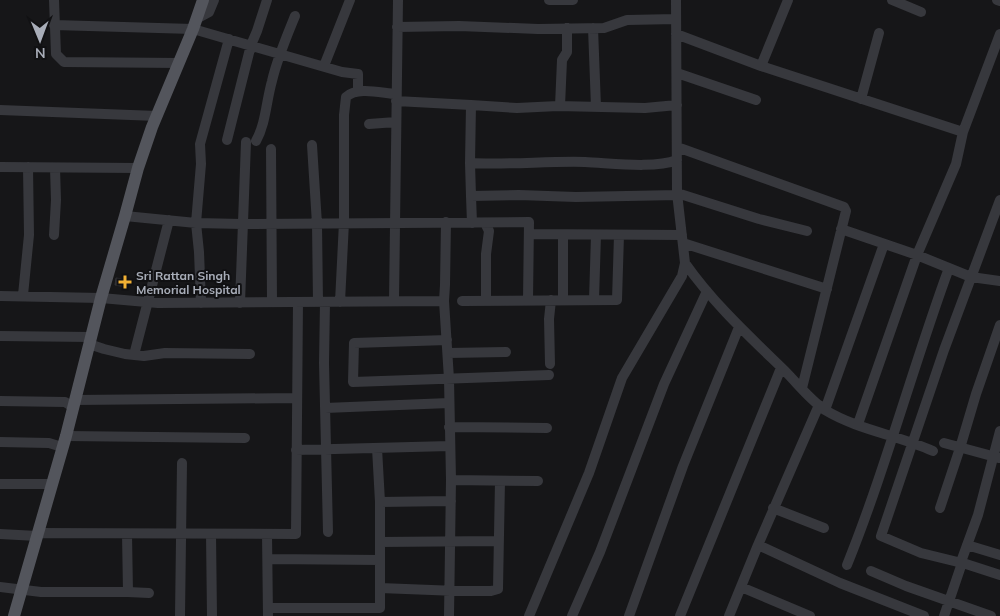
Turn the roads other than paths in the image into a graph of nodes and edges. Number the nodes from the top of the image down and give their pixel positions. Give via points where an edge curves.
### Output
1 (54, 0) edge
2 (214, 0) edge
3 (267, 0) edge
4 (350, 0) edge
5 (398, 0) edge
6 (549, 0) edge
7 (573, 0) edge
8 (676, 0) edge
9 (788, 0) edge
10 (892, 0) edge
11 (201, 2) edge
12 (908, 3) edge
13 (921, 12) dead end
14 (295, 16) dead end
15 (676, 19) junction
16 (194, 24) junction
17 (54, 25) junction
18 (397, 27) junction
19 (567, 28) junction
20 (593, 28) junction
21 (879, 33) dead end
22 (676, 34) junction
23 (1000, 34) edge
24 (229, 39) junction
25 (251, 45) junction
26 (280, 53) junction
27 (179, 63) junction
28 (324, 66) junction
29 (761, 66) junction
30 (677, 73) junction
31 (358, 91) junction
32 (396, 98) junction
33 (861, 99) junction
34 (756, 100) dead end
35 (471, 105) junction
36 (677, 105) junction
37 (560, 106) junction
38 (596, 107) junction
39 (0, 110) edge
40 (157, 116) junction
41 (396, 122) junction
42 (369, 124) dead end
43 (963, 132) junction
44 (227, 140) dead end
45 (312, 145) dead end
46 (677, 147) junction
47 (271, 149) dead end
48 (677, 160) junction
49 (470, 163) junction
50 (0, 167) edge
51 (28, 167) junction
52 (55, 168) junction
53 (138, 168) junction
54 (677, 194) junction
55 (471, 196) junction
56 (1000, 200) edge
57 (126, 216) junction
58 (169, 220) junction
59 (344, 222) junction
60 (394, 222) junction
61 (446, 222) junction
62 (485, 222) junction
63 (196, 223) junction
64 (472, 223) junction
65 (242, 224) junction
66 (272, 224) junction
67 (317, 224) junction
68 (841, 229) junction
69 (807, 231) dead end
70 (529, 234) junction
71 (54, 235) dead end
72 (563, 235) junction
73 (596, 235) junction
74 (619, 236) junction
75 (682, 239) junction
76 (884, 244) junction
77 (917, 255) junction
78 (685, 263) junction
79 (949, 268) junction
80 (971, 277) junction
81 (1000, 281) edge
82 (827, 289) junction
83 (707, 291) junction
84 (23, 295) junction
85 (0, 296) edge
86 (101, 298) junction
87 (528, 300) junction
88 (551, 300) junction
89 (562, 300) junction
90 (594, 300) junction
91 (394, 301) junction
92 (444, 301) junction
93 (462, 301) dead end
94 (486, 301) junction
95 (149, 302) junction
96 (272, 302) junction
97 (298, 302) junction
98 (322, 302) junction
99 (340, 302) junction
100 (200, 303) junction
101 (240, 303) junction
102 (1000, 325) edge
103 (739, 327) junction
104 (0, 336) edge
105 (447, 340) junction
106 (90, 341) junction
107 (506, 352) dead end
108 (448, 353) junction
109 (250, 354) dead end
110 (134, 355) junction
111 (550, 364) dead end
112 (781, 368) junction
113 (548, 375) dead end
114 (449, 379) junction
115 (802, 388) junction
116 (297, 398) junction
117 (0, 401) edge
118 (74, 403) junction
119 (449, 403) junction
120 (822, 407) junction
121 (325, 408) junction
122 (858, 424) junction
123 (449, 427) junction
124 (546, 428) dead end
125 (1000, 431) edge
126 (892, 435) junction
127 (245, 438) dead end
128 (0, 442) edge
129 (64, 442) junction
130 (912, 442) junction
131 (944, 443) dead end
132 (450, 446) junction
133 (377, 448) junction
134 (960, 448) junction
135 (325, 449) junction
136 (296, 450) junction
137 (933, 451) dead end
138 (997, 458) edge
139 (182, 463) dead end
140 (451, 480) junction
141 (500, 481) junction
142 (538, 481) dead end
143 (0, 484) edge
144 (52, 484) junction
145 (451, 501) junction
146 (380, 502) junction
147 (773, 508) junction
148 (940, 508) dead end
149 (824, 528) dead end
150 (328, 532) dead end
151 (0, 534) edge
152 (128, 534) junction
153 (181, 534) junction
154 (211, 534) junction
155 (267, 534) junction
156 (38, 535) junction
157 (498, 541) junction
158 (380, 542) junction
159 (450, 542) junction
160 (758, 545) junction
161 (967, 545) junction
162 (1000, 555) edge
163 (268, 559) junction
164 (380, 560) junction
165 (962, 563) junction
166 (847, 565) dead end
167 (871, 571) dead end
168 (1000, 575) edge
169 (0, 587) edge
170 (741, 587) junction
171 (380, 588) junction
172 (22, 590) junction
173 (449, 590) junction
174 (128, 592) junction
175 (150, 592) dead end
176 (948, 601) junction
177 (268, 612) edge
178 (380, 612) edge
179 (14, 616) edge
180 (180, 616) edge
181 (212, 616) edge
182 (448, 616) edge
183 (529, 616) edge
184 (572, 616) edge
185 (629, 616) edge
186 (680, 616) edge
187 (729, 616) edge
188 (810, 616) edge
189 (924, 616) edge
190 (944, 616) edge
191 (991, 616) edge

1 - 17 street
2 - 16 street via 209,12
3 - 25 street
4 - 28 street
5 - 18 street
6 - 7 street
8 - 15 street
9 - 29 street
10 - 12 street
11 - 16 main road
12 - 13 street
14 - 26 street
15 - 20 street via 627,20 604,28
15 - 22 street
16 - 17 street
16 - 24 street
16 - 27 main road
17 - 27 street via 56,54 64,62
18 - 19 street
18 - 32 street
19 - 20 street
19 - 37 street
20 - 38 street
21 - 33 street
22 - 29 street
22 - 30 street
23 - 43 street
24 - 25 street
24 - 63 street via 200,144
25 - 26 street
25 - 44 street
26 - 28 street
26 - 65 street via 264,118 251,142
27 - 40 main road
28 - 31 street via 358,74
29 - 33 street
30 - 34 street
30 - 36 street
31 - 32 street
31 - 59 street via 346,97 344,115
32 - 35 street
32 - 41 street
33 - 43 street
35 - 37 street
35 - 49 street
36 - 38 street
36 - 46 street
37 - 38 street
39 - 40 street
40 - 53 main road
41 - 42 street
41 - 60 street
43 - 77 street via 956,164
45 - 67 street
46 - 48 street
46 - 68 street via 844,207 846,212
47 - 66 street
48 - 49 street via 669,163
48 - 54 street
49 - 55 street
50 - 51 street
51 - 52 street
51 - 84 street via 29,235
52 - 53 street
52 - 71 street
53 - 57 main road
54 - 55 street
54 - 69 street
54 - 75 street
55 - 64 street
56 - 80 street
57 - 58 street
57 - 86 main road
58 - 63 street
58 - 95 street
59 - 60 street
59 - 67 street
59 - 99 street
60 - 61 street
60 - 91 street
61 - 64 street
61 - 92 street
62 - 64 street
62 - 70 street via 529,222
62 - 94 street via 488,230
63 - 65 street
63 - 100 street
65 - 66 street
65 - 101 street
66 - 67 street
66 - 96 street
67 - 98 street
68 - 76 street
68 - 82 street
70 - 72 street
70 - 87 street
72 - 73 street
72 - 89 street
73 - 74 street
73 - 90 street
74 - 75 street
74 - 90 street via 617,300
75 - 78 street
75 - 82 street
76 - 77 street
76 - 120 street
77 - 79 street
77 - 122 street
78 - 83 street
78 - 183 street via 682,276 622,378 589,473
79 - 80 street
79 - 126 street
80 - 81 street
80 - 130 street
82 - 115 street
83 - 103 street
83 - 184 street via 664,384
84 - 85 street
84 - 86 street
86 - 95 street
86 - 106 main road
87 - 88 street
87 - 94 street
88 - 89 street
88 - 111 street
89 - 90 street
91 - 92 street
91 - 99 street
92 - 105 street
93 - 94 street
95 - 100 street
95 - 110 street
96 - 97 street
96 - 101 street
97 - 98 street
97 - 116 street
98 - 99 street
98 - 121 street
100 - 101 street
102 - 134 street
103 - 112 street
103 - 185 street via 683,466
104 - 106 street
105 - 108 street
105 - 114 street via 354,343 354,382
106 - 110 street via 104,349
106 - 118 main road
107 - 108 street
108 - 114 street
109 - 110 street
112 - 115 street
112 - 186 street
113 - 114 street
114 - 119 street
115 - 120 street
116 - 118 street
116 - 136 street
117 - 118 street
118 - 129 main road
119 - 121 street
119 - 123 street
120 - 122 street
120 - 147 street
121 - 135 street
122 - 126 street
123 - 124 street
123 - 132 street
125 - 138 street
126 - 130 street
126 - 166 street
127 - 129 street
128 - 129 street
129 - 144 main road
130 - 137 street
130 - 165 street via 881,536 921,553
131 - 134 street
132 - 133 street
132 - 140 street
133 - 135 street
133 - 146 street
134 - 138 street
134 - 148 street
135 - 136 street
135 - 150 street
136 - 155 street via 296,534
138 - 161 street via 984,486
139 - 153 street
140 - 141 street
140 - 145 street
141 - 142 street
141 - 157 street
143 - 144 street
144 - 156 main road
145 - 146 street
145 - 159 street
146 - 158 street
147 - 149 street
147 - 160 street
151 - 156 street
152 - 153 street
152 - 156 street
152 - 174 street
153 - 154 street
153 - 180 street
154 - 155 street
154 - 181 street
155 - 163 street
156 - 172 main road
157 - 159 street
157 - 173 street via 498,589
158 - 159 street
158 - 164 street
159 - 173 street
160 - 170 street
160 - 189 street
161 - 162 street
161 - 165 street
163 - 164 street
163 - 177 street
164 - 171 street
165 - 168 street
165 - 176 street
167 - 176 street
169 - 172 street
170 - 187 street
170 - 188 street
171 - 173 street
171 - 178 street
172 - 174 street
172 - 179 main road
173 - 182 street
174 - 175 street
176 - 190 street
176 - 191 street
177 - 178 street

